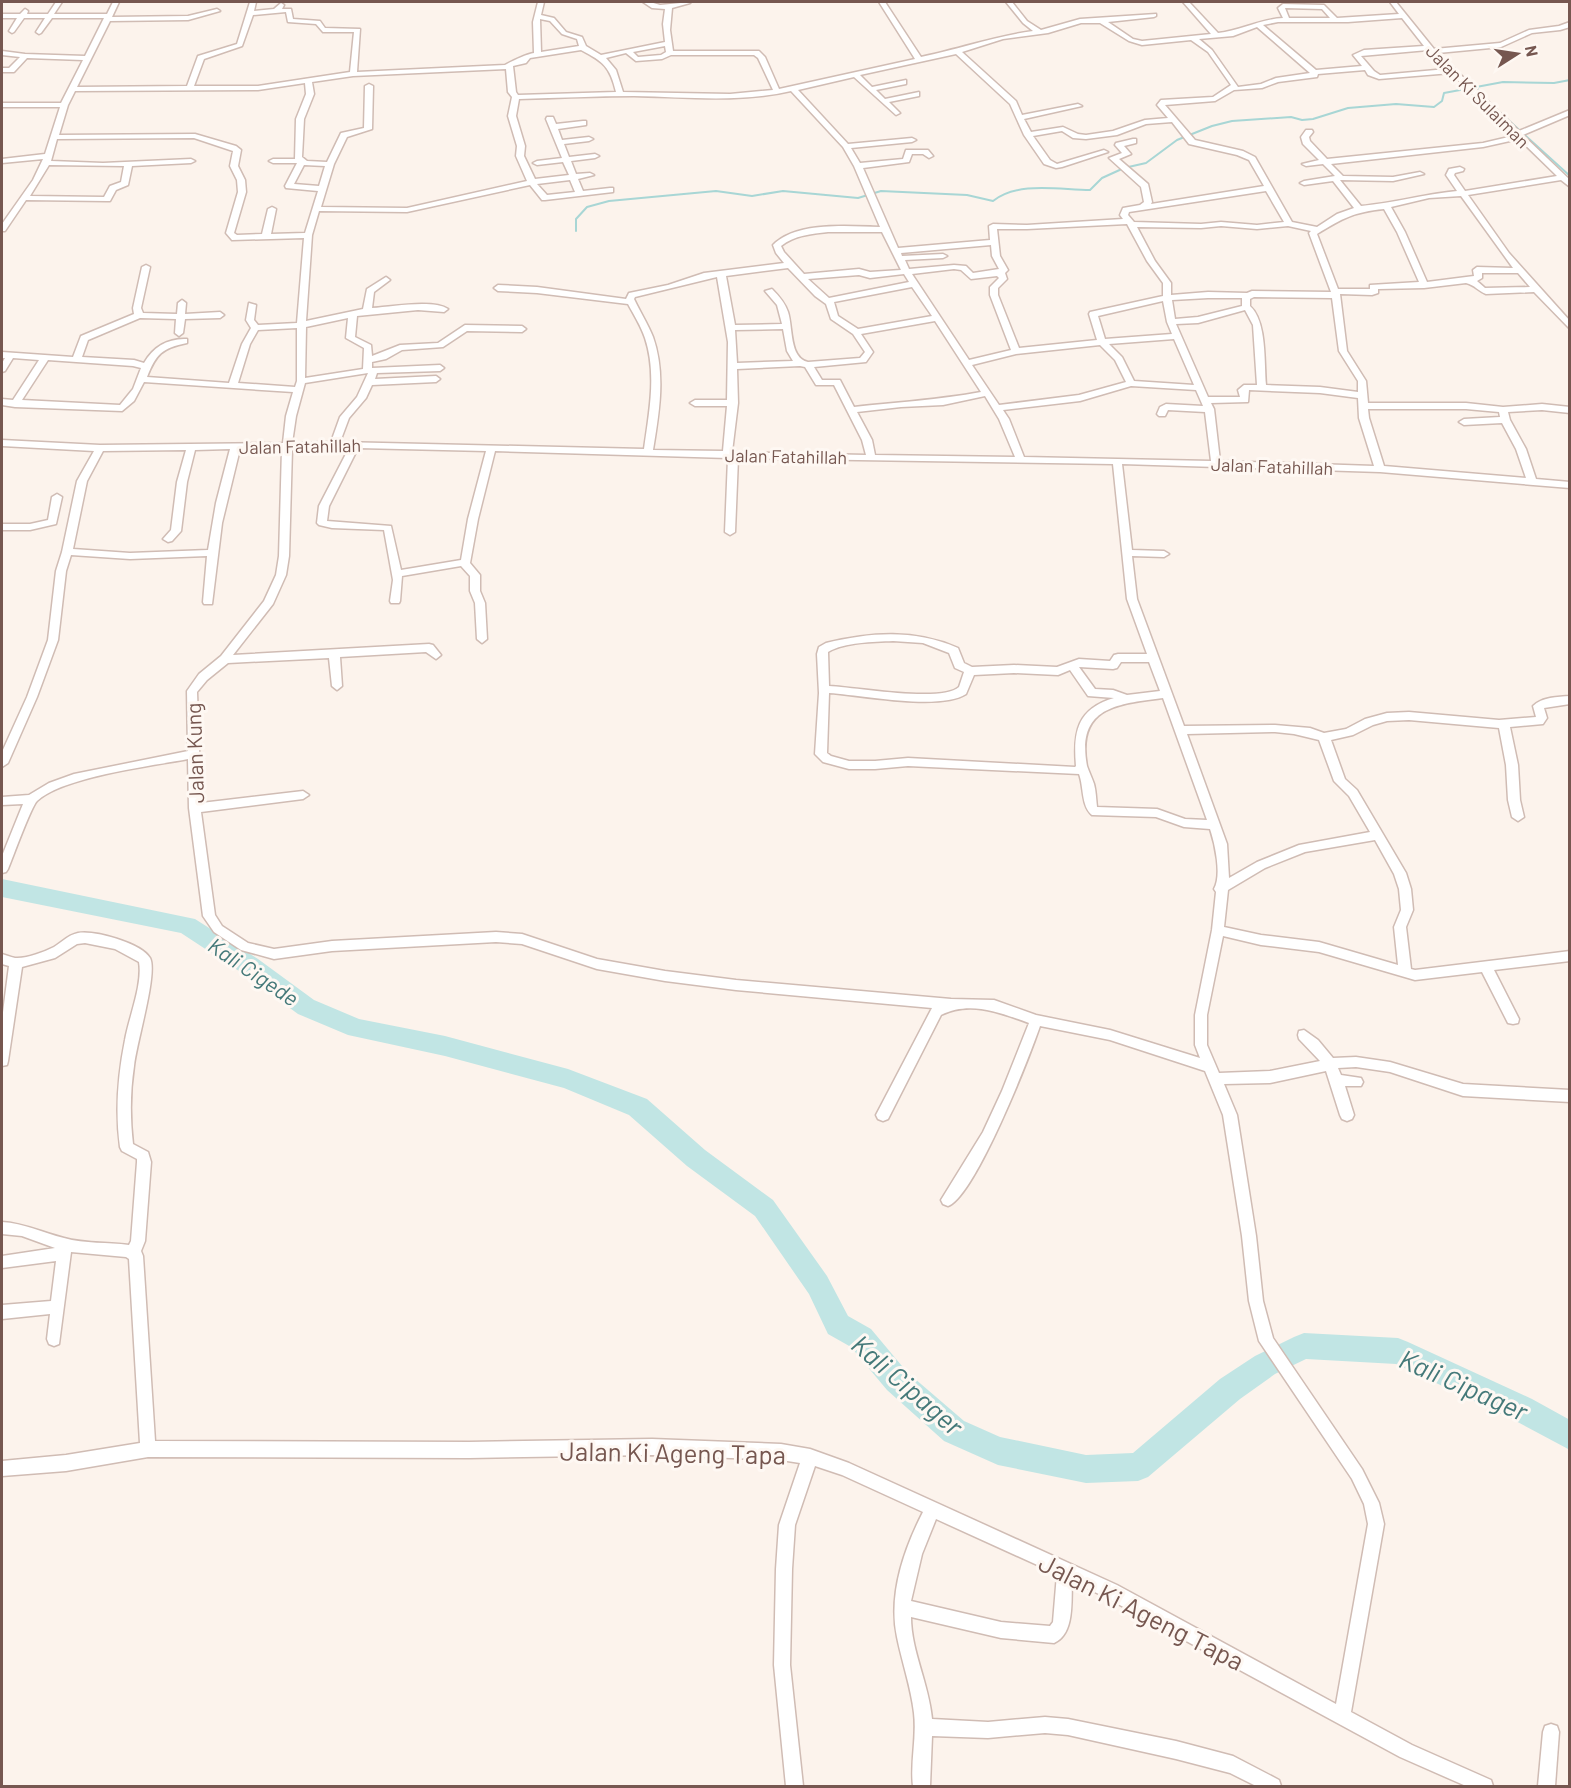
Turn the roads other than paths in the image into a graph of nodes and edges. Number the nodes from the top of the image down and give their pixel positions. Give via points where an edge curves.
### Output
1 (59, 2) edge
2 (116, 2) edge
3 (253, 2) edge
4 (284, 2) edge
5 (540, 2) edge
6 (646, 2) edge
7 (688, 2) edge
8 (882, 2) edge
9 (976, 2) edge
10 (982, 2) edge
11 (1009, 2) edge
12 (1186, 2) edge
13 (1393, 2) edge
14 (669, 6) junction
15 (276, 10) junction
16 (217, 11) dead end
17 (24, 13) junction
18 (250, 13) junction
19 (1154, 15) dead end
20 (2, 16) edge
21 (48, 16) junction
22 (537, 16) junction
23 (1404, 16) junction
24 (108, 17) junction
25 (1097, 19) junction
26 (1287, 20) junction
27 (1335, 20) junction
28 (1258, 24) junction
29 (1569, 24) edge
30 (12, 31) dead end
31 (39, 32) dead end
32 (1039, 32) junction
33 (1216, 36) junction
34 (1193, 38) junction
35 (668, 43) junction
36 (582, 47) junction
37 (1430, 50) junction
38 (628, 51) junction
39 (957, 51) junction
40 (2, 53) edge
41 (670, 53) junction
42 (538, 54) junction
43 (25, 56) junction
44 (601, 57) junction
45 (88, 58) junction
46 (920, 58) junction
47 (509, 67) junction
48 (887, 69) dead end
49 (1367, 69) junction
50 (2, 70) edge
51 (1451, 71) junction
52 (1314, 72) junction
53 (353, 74) junction
54 (816, 75) dead end
55 (857, 75) junction
56 (308, 81) junction
57 (822, 82) junction
58 (903, 82) dead end
59 (369, 86) dead end
60 (190, 87) junction
61 (793, 88) junction
62 (1236, 88) junction
63 (72, 89) junction
64 (871, 89) junction
65 (777, 92) junction
66 (916, 94) dead end
67 (620, 95) junction
68 (516, 97) junction
69 (885, 101) junction
70 (2, 105) edge
71 (64, 105) junction
72 (1078, 106) dead end
73 (1569, 112) edge
74 (896, 113) dead end
75 (1046, 113) junction
76 (1020, 118) junction
77 (1173, 120) junction
78 (583, 123) dead end
79 (1060, 129) junction
80 (1309, 132) dead end
81 (1114, 133) junction
82 (1520, 134) junction
83 (1028, 135) junction
84 (53, 137) junction
85 (1086, 137) junction
86 (589, 139) dead end
87 (912, 140) dead end
88 (560, 142) junction
89 (846, 146) junction
90 (1104, 152) junction
91 (595, 156) dead end
92 (929, 156) dead end
93 (1113, 158) junction
94 (47, 159) junction
95 (566, 160) junction
96 (2, 161) edge
97 (190, 161) dead end
98 (273, 161) dead end
99 (1326, 161) junction
100 (301, 162) junction
101 (537, 163) dead end
102 (128, 164) junction
103 (330, 164) junction
104 (1306, 164) dead end
105 (858, 166) junction
106 (1460, 170) dead end
107 (590, 174) dead end
108 (1420, 174) dead end
109 (1408, 175) junction
110 (572, 177) junction
111 (1561, 178) junction
112 (1338, 179) junction
113 (532, 182) junction
114 (1304, 183) dead end
115 (1569, 185) edge
116 (1268, 188) junction
117 (323, 189) junction
118 (610, 190) dead end
119 (1464, 193) junction
120 (580, 194) junction
121 (1429, 196) junction
122 (24, 198) junction
123 (1386, 206) junction
124 (1359, 208) junction
125 (272, 209) dead end
126 (317, 209) junction
127 (1141, 209) junction
128 (2, 213) edge
129 (11, 213) junction
130 (1131, 223) junction
131 (1289, 224) junction
132 (2, 229) edge
133 (1317, 229) junction
134 (885, 231) junction
135 (308, 235) junction
136 (266, 237) junction
137 (994, 242) junction
138 (897, 255) junction
139 (946, 256) dead end
140 (790, 265) junction
141 (146, 267) dead end
142 (906, 271) junction
143 (1520, 271) junction
144 (999, 273) junction
145 (721, 274) junction
146 (971, 276) junction
147 (802, 277) junction
148 (386, 280) dead end
149 (1467, 280) junction
150 (914, 284) junction
151 (997, 285) junction
152 (1424, 285) junction
153 (498, 288) dead end
154 (1538, 289) junction
155 (769, 291) dead end
156 (1335, 293) junction
157 (1167, 298) junction
158 (828, 301) junction
159 (1246, 301) junction
160 (631, 302) junction
161 (182, 303) dead end
162 (252, 305) dead end
163 (444, 309) dead end
164 (367, 311) junction
165 (139, 315) junction
166 (220, 315) dead end
167 (353, 315) junction
168 (180, 317) junction
169 (939, 318) junction
170 (1171, 322) junction
171 (302, 325) junction
172 (787, 326) junction
173 (1569, 327) edge
174 (255, 328) junction
175 (732, 328) junction
176 (522, 329) dead end
177 (856, 332) junction
178 (1176, 336) junction
179 (1102, 342) junction
180 (1016, 351) junction
181 (6, 355) edge
182 (45, 358) junction
183 (77, 359) junction
184 (368, 360) junction
185 (840, 363) junction
186 (968, 363) junction
187 (804, 364) junction
188 (734, 366) junction
189 (148, 367) junction
190 (440, 368) dead end
191 (2, 369) edge
192 (371, 371) junction
193 (140, 379) junction
194 (436, 379) dead end
195 (369, 382) junction
196 (837, 382) junction
197 (1131, 383) junction
198 (233, 385) junction
199 (299, 386) junction
200 (1201, 388) junction
201 (1262, 388) junction
202 (988, 393) junction
203 (1364, 396) junction
204 (2, 402) edge
205 (695, 403) dead end
206 (733, 403) junction
207 (15, 404) junction
208 (1207, 404) junction
209 (1363, 406) junction
210 (998, 408) junction
211 (850, 410) junction
212 (1569, 410) edge
213 (1162, 414) dead end
214 (1504, 415) junction
215 (1464, 422) dead end
216 (2, 443) edge
217 (335, 444) junction
218 (355, 444) junction
219 (236, 446) junction
220 (287, 446) junction
221 (100, 448) junction
222 (191, 448) junction
223 (491, 450) junction
224 (648, 453) junction
225 (730, 455) junction
226 (871, 458) junction
227 (1021, 460) junction
228 (1117, 461) junction
229 (1216, 464) junction
230 (1380, 469) junction
231 (1532, 482) junction
232 (1569, 485) edge
233 (57, 497) dead end
234 (2, 527) edge
235 (730, 532) dead end
236 (168, 539) dead end
237 (67, 552) junction
238 (212, 553) junction
239 (1128, 554) junction
240 (1164, 555) dead end
241 (464, 563) junction
242 (397, 574) junction
243 (395, 601) dead end
244 (208, 602) dead end
245 (482, 639) dead end
246 (334, 654) junction
247 (436, 655) dead end
248 (1152, 658) junction
249 (225, 659) junction
250 (1073, 666) junction
251 (969, 671) junction
252 (336, 686) dead end
253 (824, 689) junction
254 (1166, 694) junction
255 (1128, 699) junction
256 (1569, 700) edge
257 (1504, 724) junction
258 (1180, 730) junction
259 (1324, 737) junction
260 (192, 754) junction
261 (2, 763) edge
262 (1082, 768) junction
263 (303, 795) dead end
264 (32, 799) junction
265 (2, 801) edge
266 (195, 807) junction
267 (1518, 818) dead end
268 (1213, 825) junction
269 (1378, 835) junction
270 (2, 869) edge
271 (1220, 894) junction
272 (1218, 930) junction
273 (1569, 956) edge
274 (2, 959) edge
275 (16, 963) junction
276 (1486, 967) junction
277 (1405, 973) junction
278 (951, 1004) junction
279 (1513, 1019) dead end
280 (1036, 1020) junction
281 (1304, 1035) dead end
282 (2, 1060) edge
283 (1331, 1064) junction
284 (1213, 1073) junction
285 (1336, 1080) junction
286 (1356, 1082) dead end
287 (1569, 1096) edge
288 (1347, 1114) dead end
289 (883, 1115) dead end
290 (948, 1200) dead end
291 (2, 1228) edge
292 (65, 1249) junction
293 (133, 1253) junction
294 (2, 1262) edge
295 (57, 1307) junction
296 (2, 1312) edge
297 (54, 1339) dead end
298 (148, 1449) junction
299 (810, 1457) junction
300 (2, 1469) edge
301 (933, 1509) junction
302 (1065, 1569) junction
303 (904, 1607) junction
304 (1342, 1716) junction
305 (924, 1727) junction
306 (1551, 1732) dead end
307 (795, 1786) edge
308 (921, 1786) edge
309 (1273, 1786) edge
310 (1485, 1786) edge
311 (1546, 1786) edge

1 - 21 street
2 - 24 street
3 - 18 street
4 - 15 street
5 - 22 street
6 - 14 street
7 - 14 street
8 - 46 street
9 - 10 street
11 - 32 street
12 - 33 street
13 - 23 street, Jalan Ki Sulaiman
14 - 35 street
15 - 18 street
15 - 53 street via 289,10 290,21 318,22 323,30 358,30
16 - 24 street via 188,18
17 - 20 street
17 - 21 street
17 - 30 street
18 - 60 street via 240,45 201,58
19 - 25 street
21 - 24 street
21 - 31 street
22 - 36 street via 552,20 564,33 580,38
22 - 42 street
23 - 27 street
23 - 37 street, Jalan Ki Sulaiman
24 - 45 street
25 - 32 street
25 - 34 street via 1137,42
26 - 27 street
26 - 27 street via 1283,6 1324,7
26 - 28 street
28 - 33 street
28 - 52 street
29 - 37 street via 1531,31 1501,45
32 - 39 street via 1006,36
33 - 34 street
34 - 62 street via 1210,51
35 - 38 street
35 - 41 street
36 - 42 street
36 - 44 street
37 - 49 street via 1358,54
37 - 51 street, Jalan Ki Sulaiman
38 - 41 street via 636,58
38 - 44 street
39 - 46 street
39 - 76 street via 1013,103
40 - 43 street
41 - 65 street via 756,53
42 - 47 street
43 - 45 street
43 - 50 street via 11,70
44 - 67 street via 616,76
45 - 63 street
46 - 55 street
47 - 53 street
47 - 68 street
48 - 55 street
49 - 51 street via 1381,77
49 - 52 street
51 - 82 street, Jalan Ki Sulaiman
52 - 62 street via 1262,86
53 - 56 street
54 - 57 street
55 - 57 street
55 - 64 street
56 - 60 street via 250,89
56 - 100 street via 310,93 300,118
57 - 61 street
58 - 64 street
59 - 103 street, Jalan Kung via 368,129 346,133
60 - 63 street
61 - 65 street
61 - 89 street
62 - 77 street via 1240,97 1161,103
63 - 71 street
64 - 69 street
65 - 67 street via 730,96
66 - 69 street
67 - 68 street
68 - 113 street via 512,116 520,140 520,156
69 - 74 street
70 - 71 street
71 - 84 street
72 - 75 street
73 - 82 street
75 - 76 street
75 - 79 street
76 - 83 street
77 - 81 street via 1143,123
77 - 116 street via 1198,144 1248,156
78 - 88 street via 552,123
79 - 83 street
79 - 85 street
80 - 99 street via 1306,142
81 - 85 street
81 - 93 street via 1129,142 1118,146 1127,154
82 - 99 street via 1483,145
82 - 111 street, Jalan Ki Sulaiman
83 - 90 street via 1047,162 1056,166
84 - 94 street
84 - 136 street via 195,136 233,148 237,150 234,166 242,186 230,233 236,238
85 - 90 street
86 - 88 street
87 - 89 street
88 - 95 street
89 - 105 street
90 - 93 street
91 - 95 street
92 - 105 street via 925,152 909,153 906,160
93 - 127 street via 1145,186 1148,202
94 - 96 street
94 - 102 street
94 - 122 street
95 - 101 street
95 - 110 street
97 - 102 street
98 - 100 street
99 - 104 street
99 - 112 street
100 - 103 street
100 - 117 street via 289,186
102 - 122 street via 125,183 113,188 107,200
103 - 117 street, Jalan Kung
105 - 134 street
106 - 119 street via 1452,171 1450,176
107 - 110 street
108 - 109 street
109 - 112 street
109 - 121 street
110 - 113 street
110 - 120 street
111 - 115 street, Jalan Ki Sulaiman
111 - 119 street
112 - 114 street
112 - 124 street
113 - 120 street via 544,198
113 - 126 street via 407,210
116 - 127 street
116 - 131 street
117 - 126 street, Jalan Kung
118 - 120 street
119 - 121 street
119 - 143 street
121 - 123 street
122 - 129 street
123 - 124 street
123 - 152 street
124 - 133 street
125 - 136 street
126 - 135 street, Jalan Kung
127 - 130 street via 1124,211
128 - 129 street
129 - 132 street
130 - 131 street via 1257,227
130 - 137 street via 996,225
130 - 157 street via 1164,277
131 - 133 street
133 - 156 street via 1313,236
134 - 138 street
134 - 140 street via 839,228 785,238 777,245
135 - 136 street
135 - 171 street, Jalan Kung
137 - 138 street
137 - 144 street via 996,256 1004,268
138 - 139 street
138 - 142 street
140 - 145 street
140 - 147 street
141 - 165 street
142 - 146 street via 961,267
142 - 147 street
142 - 150 street
143 - 149 street via 1477,270 1478,278
143 - 154 street
144 - 146 street
144 - 151 street via 1003,279
145 - 160 street via 634,293
145 - 175 street
146 - 151 street via 977,282
147 - 158 street
148 - 164 street via 370,291
149 - 152 street
149 - 154 street via 1485,291
150 - 158 street
150 - 169 street
151 - 180 street via 994,295
152 - 156 street via 1378,286 1372,292
153 - 160 street
154 - 173 street
155 - 172 street via 782,306
156 - 159 street via 1256,294
156 - 203 street via 1343,351 1361,378
157 - 159 street via 1208,295
157 - 170 street
157 - 179 street via 1097,311 1093,314
158 - 177 street via 834,316
159 - 170 street via 1198,320
159 - 201 street via 1257,325
160 - 224 street via 653,351 654,408
161 - 168 street
162 - 174 street via 250,320
163 - 164 street
164 - 167 street
165 - 168 street
165 - 183 street via 84,338
166 - 168 street
167 - 171 street
167 - 184 street via 350,338 367,346
168 - 189 street via 182,337 158,348
169 - 177 street
169 - 186 street
170 - 178 street
171 - 174 street
171 - 199 street, Jalan Kung
172 - 175 street
172 - 187 street via 795,359
174 - 198 street
175 - 188 street
176 - 184 street via 465,328 440,345 400,348
177 - 185 street via 869,352 863,360
178 - 179 street
178 - 200 street
179 - 180 street
179 - 197 street via 1119,359
180 - 186 street
181 - 182 street
181 - 191 street
182 - 183 street
182 - 207 street
183 - 189 street
184 - 192 street
185 - 187 street
185 - 196 street via 842,373
186 - 202 street
187 - 188 street
187 - 196 street via 819,383
188 - 206 street
189 - 193 street
190 - 192 street
192 - 195 street
192 - 199 street
193 - 198 street
193 - 207 street via 120,409
194 - 195 street
195 - 217 street via 362,398 345,417
196 - 211 street
197 - 200 street
197 - 210 street via 1080,398
198 - 199 street
199 - 220 street, Jalan Kung
200 - 208 street
201 - 203 street via 1317,389
201 - 208 street via 1244,388 1245,400
202 - 210 street
202 - 211 street via 943,402
203 - 209 street
204 - 207 street
205 - 206 street
206 - 225 street
208 - 213 street via 1167,407
208 - 229 street
209 - 214 street via 1466,406
209 - 230 street
210 - 227 street
211 - 226 street via 867,440
212 - 214 street via 1542,407
214 - 215 street
214 - 231 street
216 - 221 street, Jalan Fatahillah
217 - 218 street, Jalan Fatahillah
217 - 220 street, Jalan Fatahillah
218 - 223 street, Jalan Fatahillah
218 - 242 street via 324,506 322,523 387,527
219 - 220 street, Jalan Fatahillah
219 - 222 street, Jalan Fatahillah
219 - 238 street via 225,479
220 - 249 street, Jalan Kung via 281,575 269,602
221 - 222 street, Jalan Fatahillah
221 - 237 street via 82,480
222 - 236 street via 176,531
223 - 224 street, Jalan Fatahillah
223 - 241 street
224 - 225 street, Jalan Fatahillah
225 - 226 street, Jalan Fatahillah
225 - 235 street
226 - 227 street, Jalan Fatahillah
227 - 228 street, Jalan Fatahillah
228 - 229 street, Jalan Fatahillah
228 - 239 street
229 - 230 street, Jalan Fatahillah
230 - 231 street, Jalan Fatahillah
231 - 232 street, Jalan Fatahillah
233 - 234 street via 53,522
237 - 238 street via 130,556
237 - 261 street via 53,640
238 - 244 street
239 - 240 street
239 - 248 street via 1132,599
241 - 242 street
241 - 245 street via 475,575
242 - 243 street
246 - 247 street via 429,648
246 - 249 street
246 - 252 street
248 - 250 street via 1120,658 1114,664
248 - 254 street
249 - 260 street, Jalan Kung via 192,691
250 - 251 street via 1058,671
250 - 255 street via 1092,693
251 - 253 street via 964,689 959,695 948,697 876,696
251 - 253 street via 959,665 955,652 944,646 905,636 885,636 825,648
253 - 262 street via 821,754 830,762 908,762 1070,772
254 - 255 street
254 - 258 street
255 - 262 street via 1096,708 1088,717 1079,746
256 - 257 street via 1538,706 1542,718 1539,721
257 - 259 street via 1387,717
257 - 267 street
258 - 259 street via 1278,729
258 - 268 street
259 - 269 street via 1341,784 1353,793
260 - 264 street via 74,778
260 - 266 street, Jalan Kung
262 - 268 street via 1090,805 1096,812 1157,813 1184,823
263 - 266 street
264 - 265 street
264 - 270 street
266 - 278 street, Jalan Kung via 209,916 218,928 245,947 260,952 288,954 332,946 496,937 522,939 597,964 665,976
268 - 271 street via 1223,862
269 - 271 street via 1303,848 1261,865
269 - 277 street via 1397,865 1405,889 1406,916 1400,927
271 - 272 street
272 - 277 street via 1319,947
272 - 284 street via 1201,1015 1201,1045
273 - 276 street
274 - 275 street
275 - 282 street
275 - 293 street via 56,952 81,937 136,951 146,962 131,1041 125,1117 127,1147 143,1156 144,1162 138,1240
276 - 277 street via 1431,975
276 - 279 street
278 - 280 street, Jalan Kung via 994,1005
278 - 289 street via 937,1011
280 - 284 street, Jalan Kung via 1110,1035
280 - 290 street via 986,1144
281 - 283 street
283 - 284 street, Jalan Kung via 1270,1077
283 - 285 street
283 - 287 street, Jalan Kung via 1356,1062 1390,1067 1463,1090
284 - 304 street via 1230,1115 1256,1301 1266,1341 1356,1474 1371,1503 1376,1524
285 - 286 street
285 - 288 street
291 - 292 street via 22,1230
292 - 293 street
292 - 294 street
292 - 295 street
293 - 298 street via 137,1263
295 - 296 street
295 - 297 street
298 - 299 street, Jalan Ki Ageng Tapa via 652,1447 744,1449
298 - 300 street, Jalan Ki Ageng Tapa
299 - 301 street, Jalan Ki Ageng Tapa via 844,1468
299 - 307 street via 787,1525 784,1569 782,1665
301 - 302 street, Jalan Ki Ageng Tapa
301 - 303 street via 911,1559
302 - 303 street via 1061,1625 1054,1635 1001,1630
302 - 304 street, Jalan Ki Ageng Tapa
303 - 305 street via 904,1636 914,1667
304 - 310 street, Jalan Ki Ageng Tapa via 1406,1751
305 - 308 street
305 - 309 street via 988,1730 1045,1725 1079,1729 1233,1765
306 - 311 street

